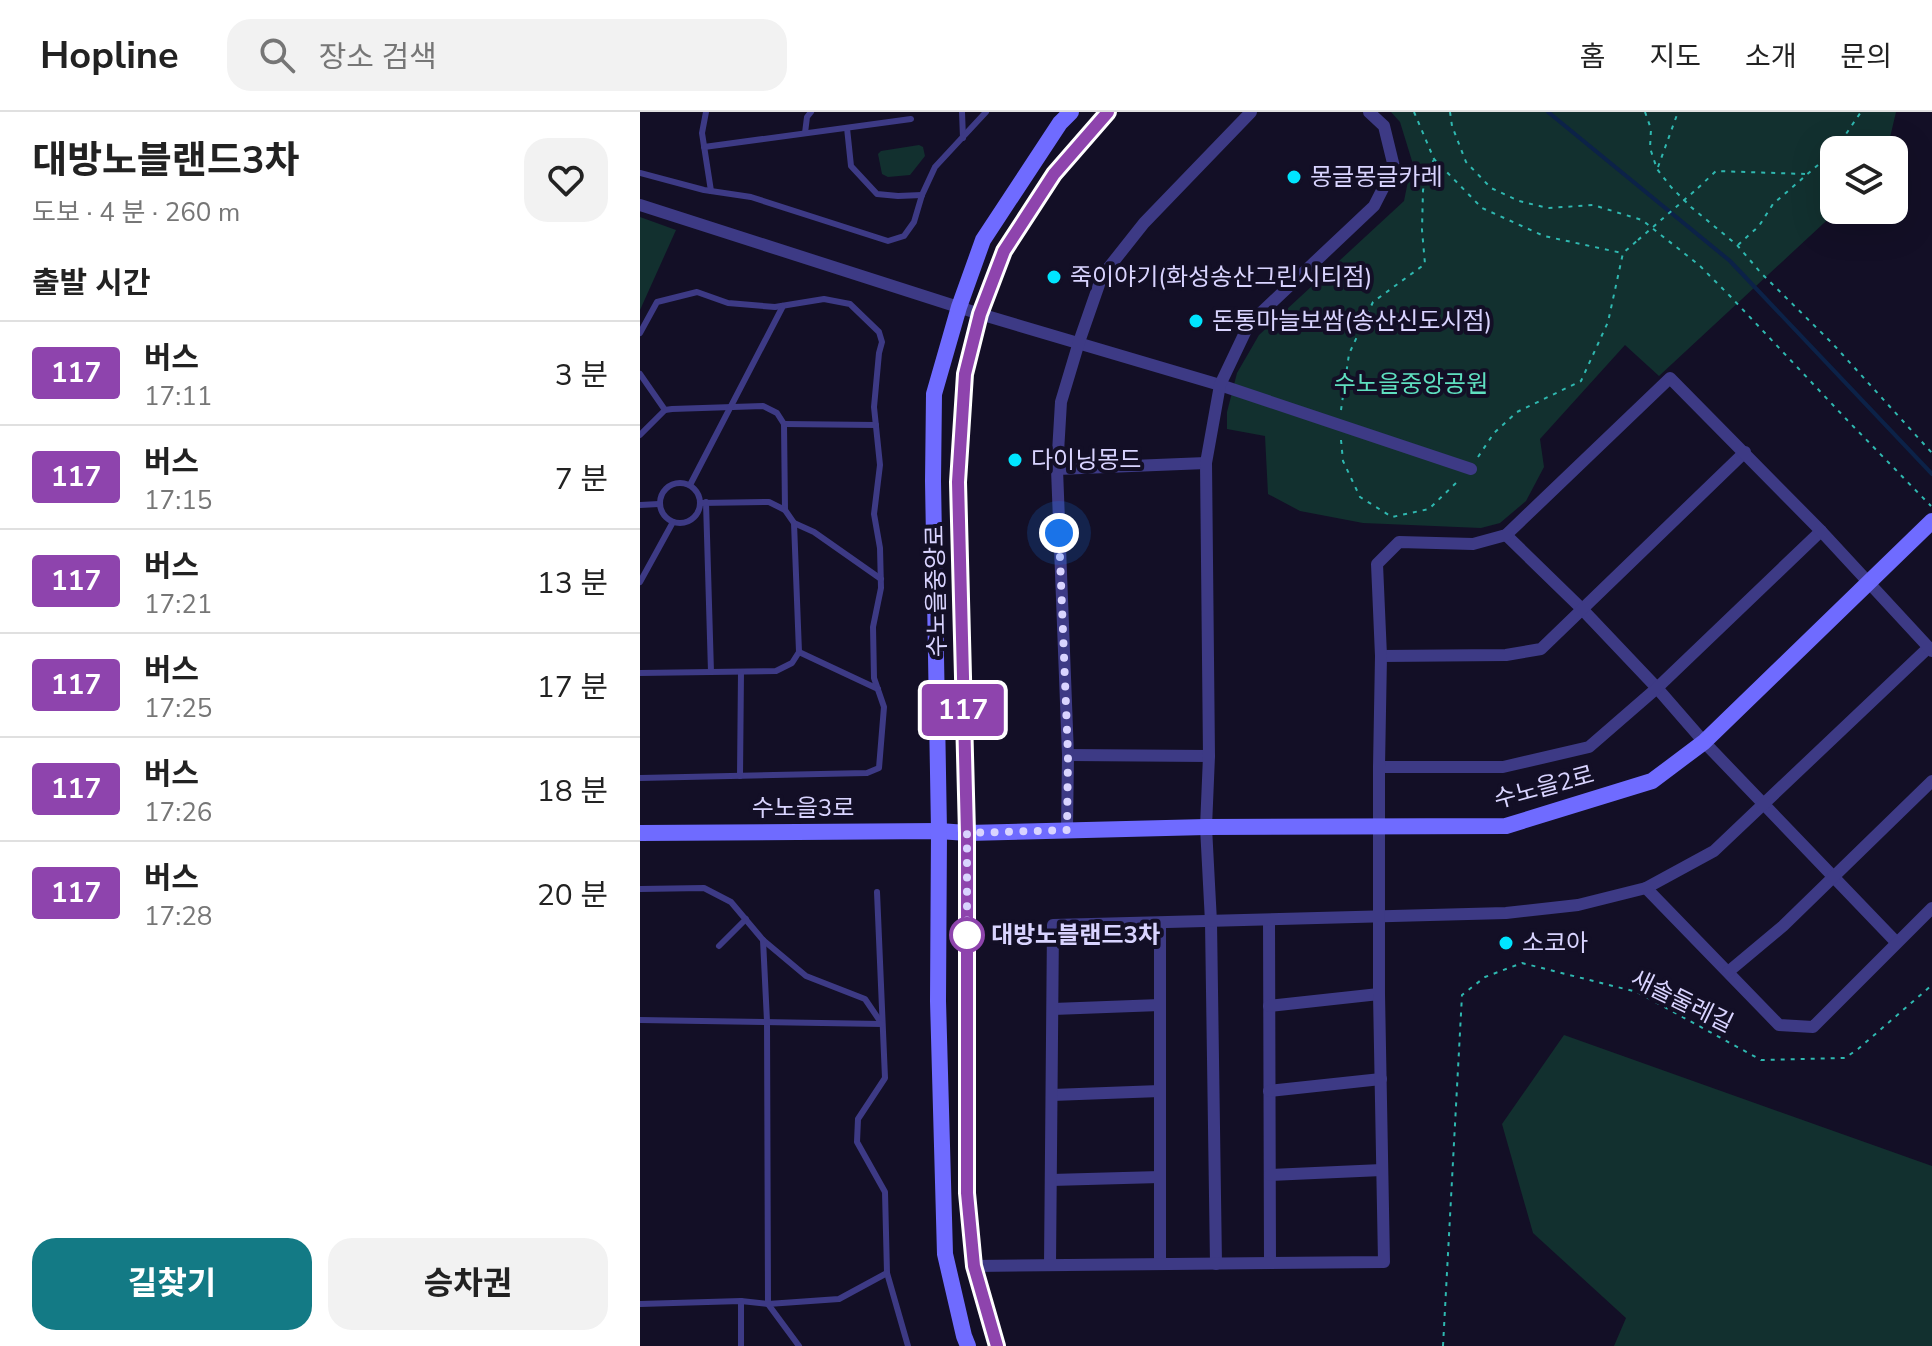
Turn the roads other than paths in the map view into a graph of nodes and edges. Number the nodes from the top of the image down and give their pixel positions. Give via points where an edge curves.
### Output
1 (706, 112) edge
2 (811, 112) edge
3 (962, 112) edge
4 (986, 112) edge
5 (1071, 112) edge
6 (1108, 112) edge
7 (1251, 112) edge
8 (1369, 112) edge
9 (911, 119) dead end
10 (847, 128) junction
11 (805, 133) junction
12 (963, 138) junction
13 (704, 147) junction
14 (640, 173) edge
15 (711, 191) junction
16 (922, 195) junction
17 (640, 205) edge
18 (783, 306) junction
19 (959, 307) junction
20 (980, 314) junction
21 (640, 333) edge
22 (1079, 342) junction
23 (640, 374) edge
24 (1220, 385) junction
25 (732, 407) junction
26 (665, 410) junction
27 (784, 424) junction
28 (876, 425) junction
29 (640, 435) edge
30 (1745, 452) junction
31 (1206, 463) junction
32 (1057, 469) junction
33 (1471, 469) road end
34 (690, 485) junction
35 (703, 503) junction
36 (659, 504) junction
37 (640, 505) edge
38 (785, 510) junction
39 (1932, 521) edge
40 (673, 522) junction
41 (794, 523) junction
42 (1821, 531) junction
43 (1506, 535) junction
44 (881, 579) junction
45 (640, 582) edge
46 (1868, 582) junction
47 (1582, 609) junction
48 (1930, 650) edge
49 (799, 652) junction
50 (1381, 656) junction
51 (711, 672) junction
52 (741, 672) junction
53 (640, 673) edge
54 (1657, 688) junction
55 (878, 689) junction
56 (1704, 742) junction
57 (1068, 755) junction
58 (1209, 756) junction
59 (1379, 767) junction
60 (740, 776) junction
61 (640, 778) edge
62 (1932, 781) edge
63 (1764, 805) junction
64 (1380, 826) junction
65 (1206, 827) junction
66 (1067, 830) junction
67 (939, 831) junction
68 (640, 833) edge
69 (967, 833) junction
70 (1833, 877) junction
71 (1646, 888) junction
72 (640, 889) edge
73 (877, 892) dead end
74 (1932, 908) edge
75 (1380, 918) junction
76 (746, 919) junction
77 (1269, 920) junction
78 (1211, 922) junction
79 (1160, 923) junction
80 (763, 940) junction
81 (1896, 942) junction
82 (719, 946) dead end
83 (1728, 972) junction
84 (1379, 994) junction
85 (1160, 1005) junction
86 (1269, 1006) junction
87 (1053, 1009) junction
88 (640, 1020) edge
89 (767, 1021) junction
90 (882, 1024) junction
91 (1381, 1079) junction
92 (1160, 1091) junction
93 (1269, 1091) junction
94 (1052, 1095) junction
95 (1382, 1170) junction
96 (1270, 1175) junction
97 (1160, 1177) junction
98 (1051, 1180) junction
99 (1270, 1263) junction
100 (1160, 1264) junction
101 (1216, 1264) junction
102 (1050, 1265) junction
103 (974, 1266) junction
104 (887, 1273) junction
105 (741, 1301) junction
106 (640, 1304) edge
107 (768, 1304) junction
108 (741, 1346) edge
109 (799, 1346) edge
110 (908, 1346) edge
111 (968, 1346) edge
112 (997, 1346) edge

1 - 13 lane
2 - 11 lane
3 - 12 lane
4 - 12 lane
5 - 19 main road, 수노을중앙로 via 983,240
6 - 20 main road, 수노을중앙로 via 1054,174 1004,251
7 - 22 street via 1144,223 1102,276
8 - 24 street via 1384,126 1394,167 1374,206 1249,324
9 - 10 lane
10 - 11 lane
10 - 16 lane via 851,166 877,194
11 - 13 lane
12 - 16 lane via 935,167
13 - 15 lane
14 - 15 lane
15 - 16 lane via 751,197 888,241 904,236
17 - 19 street
18 - 21 lane via 728,303 697,292 657,302
18 - 25 lane
18 - 28 lane via 824,299 850,304 879,332
19 - 20 street
19 - 67 main road, 수노을중앙로 via 934,394
20 - 22 street
20 - 69 main road, 수노을중앙로 via 965,374 958,482
22 - 24 street
22 - 32 street via 1061,402
23 - 26 lane
24 - 31 street
24 - 33 street
25 - 26 lane
25 - 27 lane via 763,406
25 - 34 lane
26 - 29 lane
27 - 28 lane
27 - 38 lane
28 - 44 lane via 880,465 874,514
30 - 42 street
30 - 43 street via 1670,378
30 - 47 street
31 - 32 street
31 - 58 street
32 - 57 street
34 - 35 lane
34 - 36 lane via 668,486
35 - 38 lane via 769,502
35 - 40 lane via 689,521
35 - 51 lane
36 - 37 lane
36 - 40 lane
38 - 41 lane
39 - 46 main road, 수노을2로
40 - 45 lane
41 - 44 lane
41 - 49 lane
42 - 46 street
42 - 54 street
43 - 47 street
43 - 50 street via 1473,544 1399,542 1377,564
44 - 55 lane via 873,627
46 - 48 street
46 - 56 main road, 수노을2로
47 - 50 street via 1541,649 1506,655
47 - 54 street
48 - 63 street
49 - 52 lane via 792,663 776,671
49 - 55 lane
50 - 59 street
51 - 52 lane
51 - 53 lane
52 - 60 lane
54 - 56 street
54 - 59 street via 1589,747 1503,767
55 - 60 lane via 884,707 879,768 867,773
56 - 63 street
56 - 64 main road, 수노을2로 via 1652,781 1506,826
57 - 58 street
57 - 66 street
58 - 65 street
59 - 64 street
60 - 61 lane
62 - 70 street
63 - 70 street
63 - 71 street via 1714,851
64 - 65 main road, 수노을2로
64 - 75 street
65 - 66 main road, 수노을2로
65 - 78 street
66 - 69 main road, 수노을2로
67 - 68 main road, 수노을3로
67 - 69 main road, 수노을3로
67 - 111 main road, 수노을중앙로 via 945,1254
69 - 103 main road, 수노을중앙로 via 967,1193
70 - 81 street
70 - 83 street
71 - 75 street via 1521,912
71 - 83 street
72 - 76 lane via 704,888 731,902
73 - 90 lane
74 - 81 street
75 - 77 street
75 - 84 street
76 - 80 lane
76 - 82 lane
77 - 78 street
77 - 86 street
78 - 79 street
78 - 101 street
79 - 85 street
79 - 87 street via 1053,925
80 - 89 lane
80 - 90 lane via 806,976 865,999
81 - 83 street via 1813,1027 1779,1025
84 - 86 street
84 - 91 street
85 - 87 street
85 - 92 street
86 - 93 street
87 - 94 street
88 - 89 lane
89 - 90 lane
89 - 107 lane
90 - 104 lane via 885,1078 858,1119 857,1142 885,1192
91 - 93 street
91 - 95 street
92 - 94 street
92 - 97 street
93 - 96 street
94 - 98 street
95 - 96 street
95 - 99 street via 1384,1262
96 - 99 street
97 - 98 street
97 - 100 street
98 - 102 street
99 - 101 street
100 - 101 street
100 - 102 street
102 - 103 street
103 - 112 main road, 수노을중앙로
104 - 107 lane via 839,1299
104 - 110 lane
105 - 106 lane
105 - 107 lane
105 - 108 lane
107 - 109 lane

